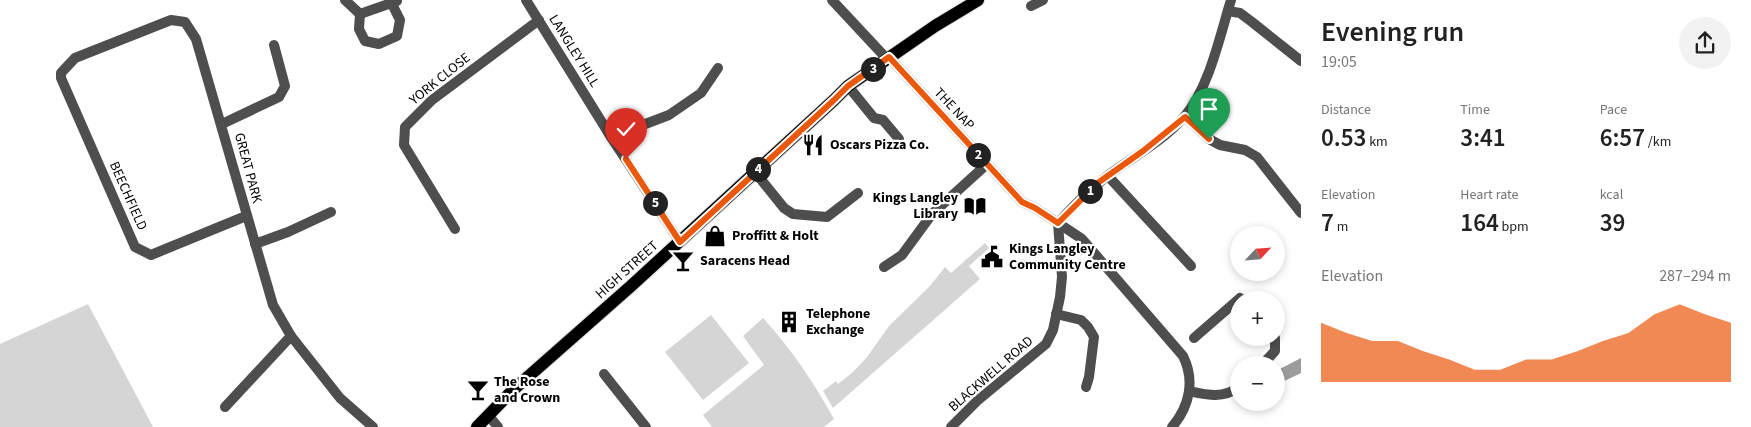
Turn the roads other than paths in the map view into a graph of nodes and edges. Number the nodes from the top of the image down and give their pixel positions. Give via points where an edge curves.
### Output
1 (344, 0) edge
2 (526, 0) edge
3 (832, 0) edge
4 (978, 0) edge
5 (1043, 0) edge
6 (1231, 0) edge
7 (395, 2) edge
8 (1031, 6) dead end
9 (1228, 11) junction
10 (360, 14) junction
11 (539, 20) junction
12 (274, 45) dead end
13 (888, 58) junction
14 (1301, 61) edge
15 (718, 68) dead end
16 (61, 73) joint
17 (848, 86) junction
18 (1185, 117) junction
19 (222, 124) junction
20 (611, 137) junction
21 (899, 139) dead end
22 (987, 164) junction
23 (755, 172) junction
24 (1108, 176) junction
25 (858, 193) dead end
26 (331, 212) dead end
27 (1301, 213) edge
28 (246, 216) junction
29 (1058, 223) junction
30 (455, 229) dead end
31 (680, 242) junction
32 (255, 244) junction
33 (1191, 266) dead end
34 (884, 267) dead end
35 (1230, 308) edge
36 (1056, 314) junction
37 (291, 336) junction
38 (1194, 338) dead end
39 (604, 374) dead end
40 (1086, 387) dead end
41 (1189, 391) junction
42 (1230, 393) edge
43 (225, 407) dead end
44 (488, 415) junction
45 (373, 427) edge
46 (477, 427) edge
47 (498, 427) edge
48 (646, 427) edge
49 (951, 427) edge
50 (1172, 427) edge

1 - 10 street
2 - 11 street, LANGLEY HILL
3 - 13 street, THE NAP
4 - 13 main road, HIGH STREET
5 - 8 street
6 - 9 street
7 - 10 street
7 - 10 street via 400,20 397,36 380,44 365,41 359,29
9 - 14 street via 1252,22
9 - 18 street via 1212,63
11 - 20 street, LANGLEY HILL
11 - 30 street, YORK CLOSE via 432,100 405,128 404,145
12 - 19 street via 286,86 279,97
13 - 17 main road, HIGH STREET
13 - 22 street, THE NAP
15 - 20 street via 701,93 669,114
16 - 19 street, GREAT PARK via 75,58 171,20 185,22 196,39
16 - 28 street, BEECHFIELD via 135,246 151,255
17 - 21 street via 874,118 883,120
17 - 23 main road, HIGH STREET
18 - 24 street
18 - 27 street via 1209,139 1257,157
19 - 28 street, GREAT PARK
20 - 31 street, LANGLEY HILL
22 - 29 street, THE NAP via 1022,202
22 - 34 street via 932,214 902,255
23 - 25 street via 784,208 793,214 827,217
23 - 31 main road, HIGH STREET
24 - 29 street
24 - 33 street
26 - 32 street
28 - 32 street, GREAT PARK
29 - 36 street, BLACKWELL ROAD via 1062,277
29 - 41 street, THE NAP via 1082,239 1183,356 1188,366
31 - 44 main road, HIGH STREET
32 - 37 street, GREAT PARK via 273,305
35 - 38 street
36 - 40 street via 1081,320 1094,337
36 - 49 street, BLACKWELL ROAD via 1046,344
37 - 43 street
37 - 45 street, GREAT PARK via 340,398
39 - 48 street
41 - 42 street via 1210,396
41 - 50 street, THE NAP via 1179,420
44 - 46 main road, HIGH STREET
44 - 47 street

